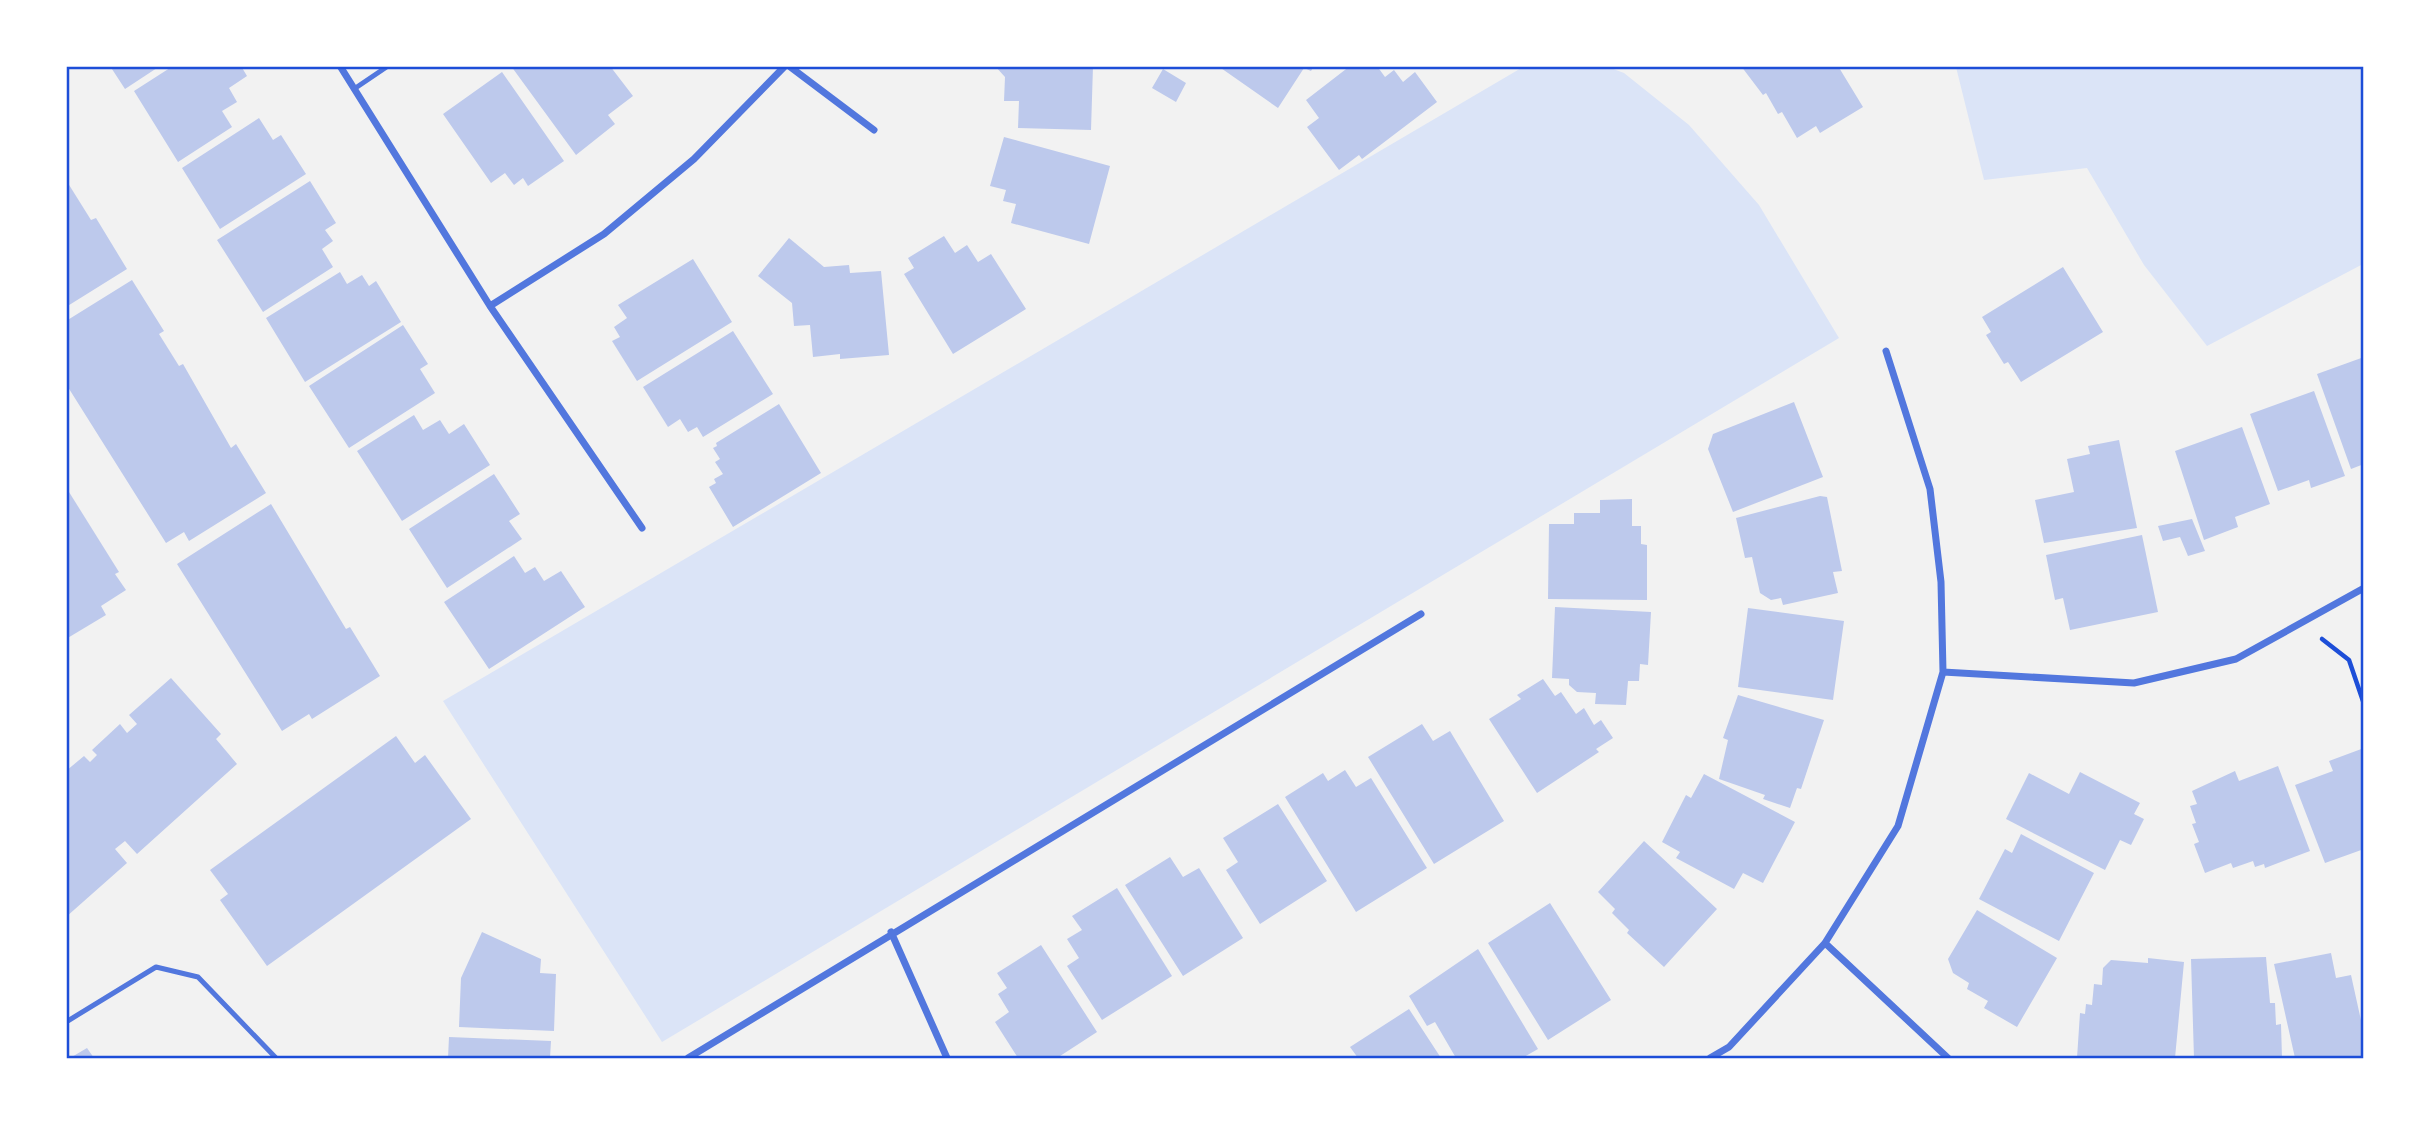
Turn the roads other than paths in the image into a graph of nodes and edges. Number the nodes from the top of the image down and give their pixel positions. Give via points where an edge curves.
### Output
1 (340, 66) edge
2 (388, 66) edge
3 (787, 66) edge
4 (354, 89) junction
5 (874, 130) dead end
6 (491, 306) junction
7 (1886, 351) dead end
8 (642, 528) dead end
9 (2364, 588) edge
10 (1421, 614) dead end
11 (1943, 672) junction
12 (891, 932) junction
13 (1825, 943) junction
14 (66, 1022) edge
15 (276, 1059) edge
16 (688, 1059) edge
17 (947, 1059) edge
18 (1710, 1059) edge
19 (1948, 1059) edge

1 - 4 street
2 - 4 lane
3 - 5 street
3 - 6 street via 694,159 614,226
4 - 6 street
6 - 8 street
7 - 11 street via 1930,489 1941,582
9 - 11 street via 2236,659 2134,683
10 - 12 street
11 - 13 street via 1898,826
12 - 16 street
12 - 17 street
13 - 18 street via 1729,1047
13 - 19 street
14 - 15 lane via 156,967 198,977

